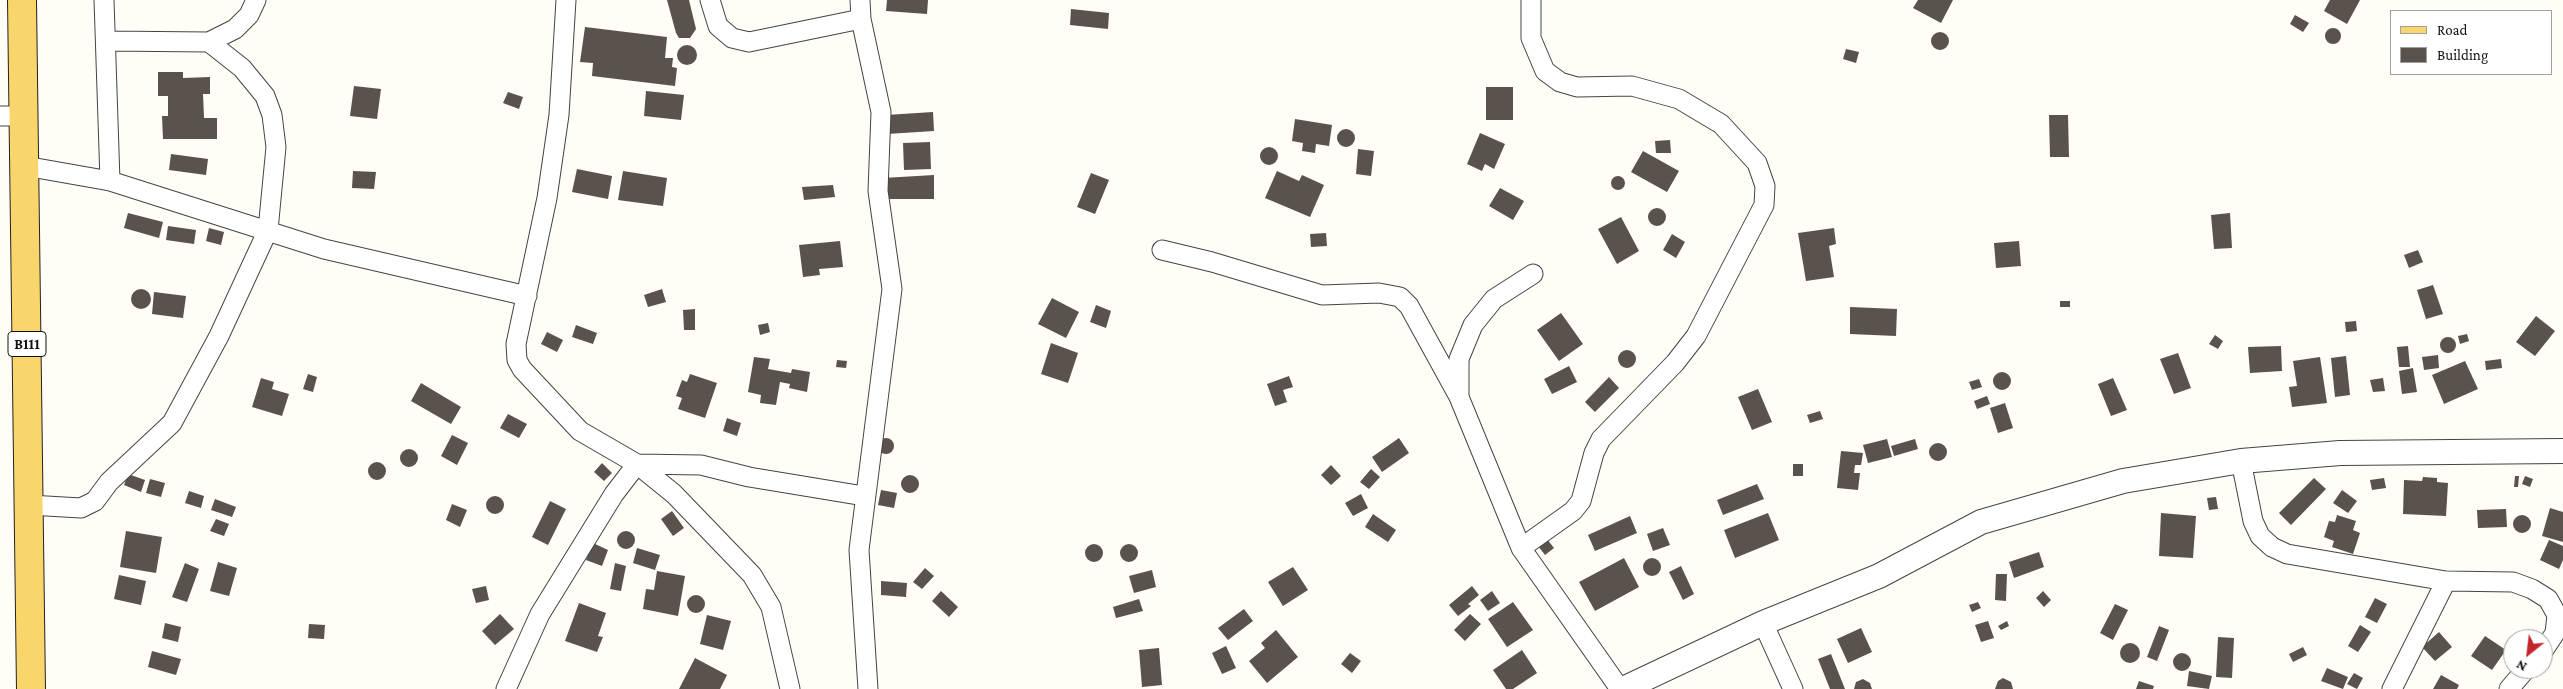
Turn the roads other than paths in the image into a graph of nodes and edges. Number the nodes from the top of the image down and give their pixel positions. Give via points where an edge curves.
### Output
1 (22, 0) edge
2 (104, 0) edge
3 (256, 0) edge
4 (566, 0) edge
5 (710, 0) edge
6 (860, 0) edge
7 (1531, 0) edge
8 (861, 19) junction
9 (106, 41) junction
10 (209, 42) junction
11 (12, 116) edge
12 (25, 166) junction
13 (110, 181) junction
14 (268, 230) junction
15 (1162, 250) dead end
16 (1533, 274) dead end
17 (527, 296) junction
18 (1459, 397) junction
19 (2563, 451) edge
20 (2241, 461) junction
21 (637, 464) junction
22 (864, 496) junction
23 (28, 505) junction
24 (1521, 548) junction
25 (2446, 580) junction
26 (1763, 623) junction
27 (2553, 636) edge
28 (2518, 679) edge
29 (31, 689) edge
30 (506, 689) edge
31 (790, 689) edge
32 (868, 689) edge
33 (1622, 689) edge
34 (1793, 689) edge
35 (2392, 689) edge
36 (2509, 689) edge

1 - 11 main road, B111
2 - 9 street
3 - 10 street via 249,15 235,29
4 - 17 street via 559,115 547,198
5 - 8 street via 718,26 732,38 749,42
6 - 8 street
7 - 24 street via 1531,38 1545,71 1552,77 1577,87 1632,86 1679,99 1720,124 1757,163 1765,186 1764,205 1696,336 1601,439 1581,501 1573,511
8 - 22 street via 881,112 878,191 892,288
9 - 10 street
9 - 13 street
10 - 14 street via 242,68 265,96 272,115 276,147
11 - 12 main road, B111
12 - 13 street
12 - 23 main road, B111
13 - 14 street
14 - 17 street via 324,248
14 - 23 street via 219,336 172,424 109,482 95,501 81,508
15 - 18 street via 1316,294 1390,293 1400,297
16 - 18 street via 1494,299 1473,325 1459,359
17 - 21 street via 515,353 522,369 580,431
18 - 24 street
19 - 20 street via 2340,453
20 - 25 street via 2253,521 2260,536 2272,547 2287,554
20 - 26 street via 2124,481 1981,522 1879,576
21 - 22 street via 701,466
21 - 30 street via 599,518 540,614
21 - 31 street via 674,494 752,576 771,607
22 - 32 street via 859,550
23 - 29 main road, B111
24 - 33 street
25 - 27 street via 2513,582 2532,589 2548,599 2557,615
25 - 35 street
26 - 33 street
26 - 34 street
28 - 36 street

